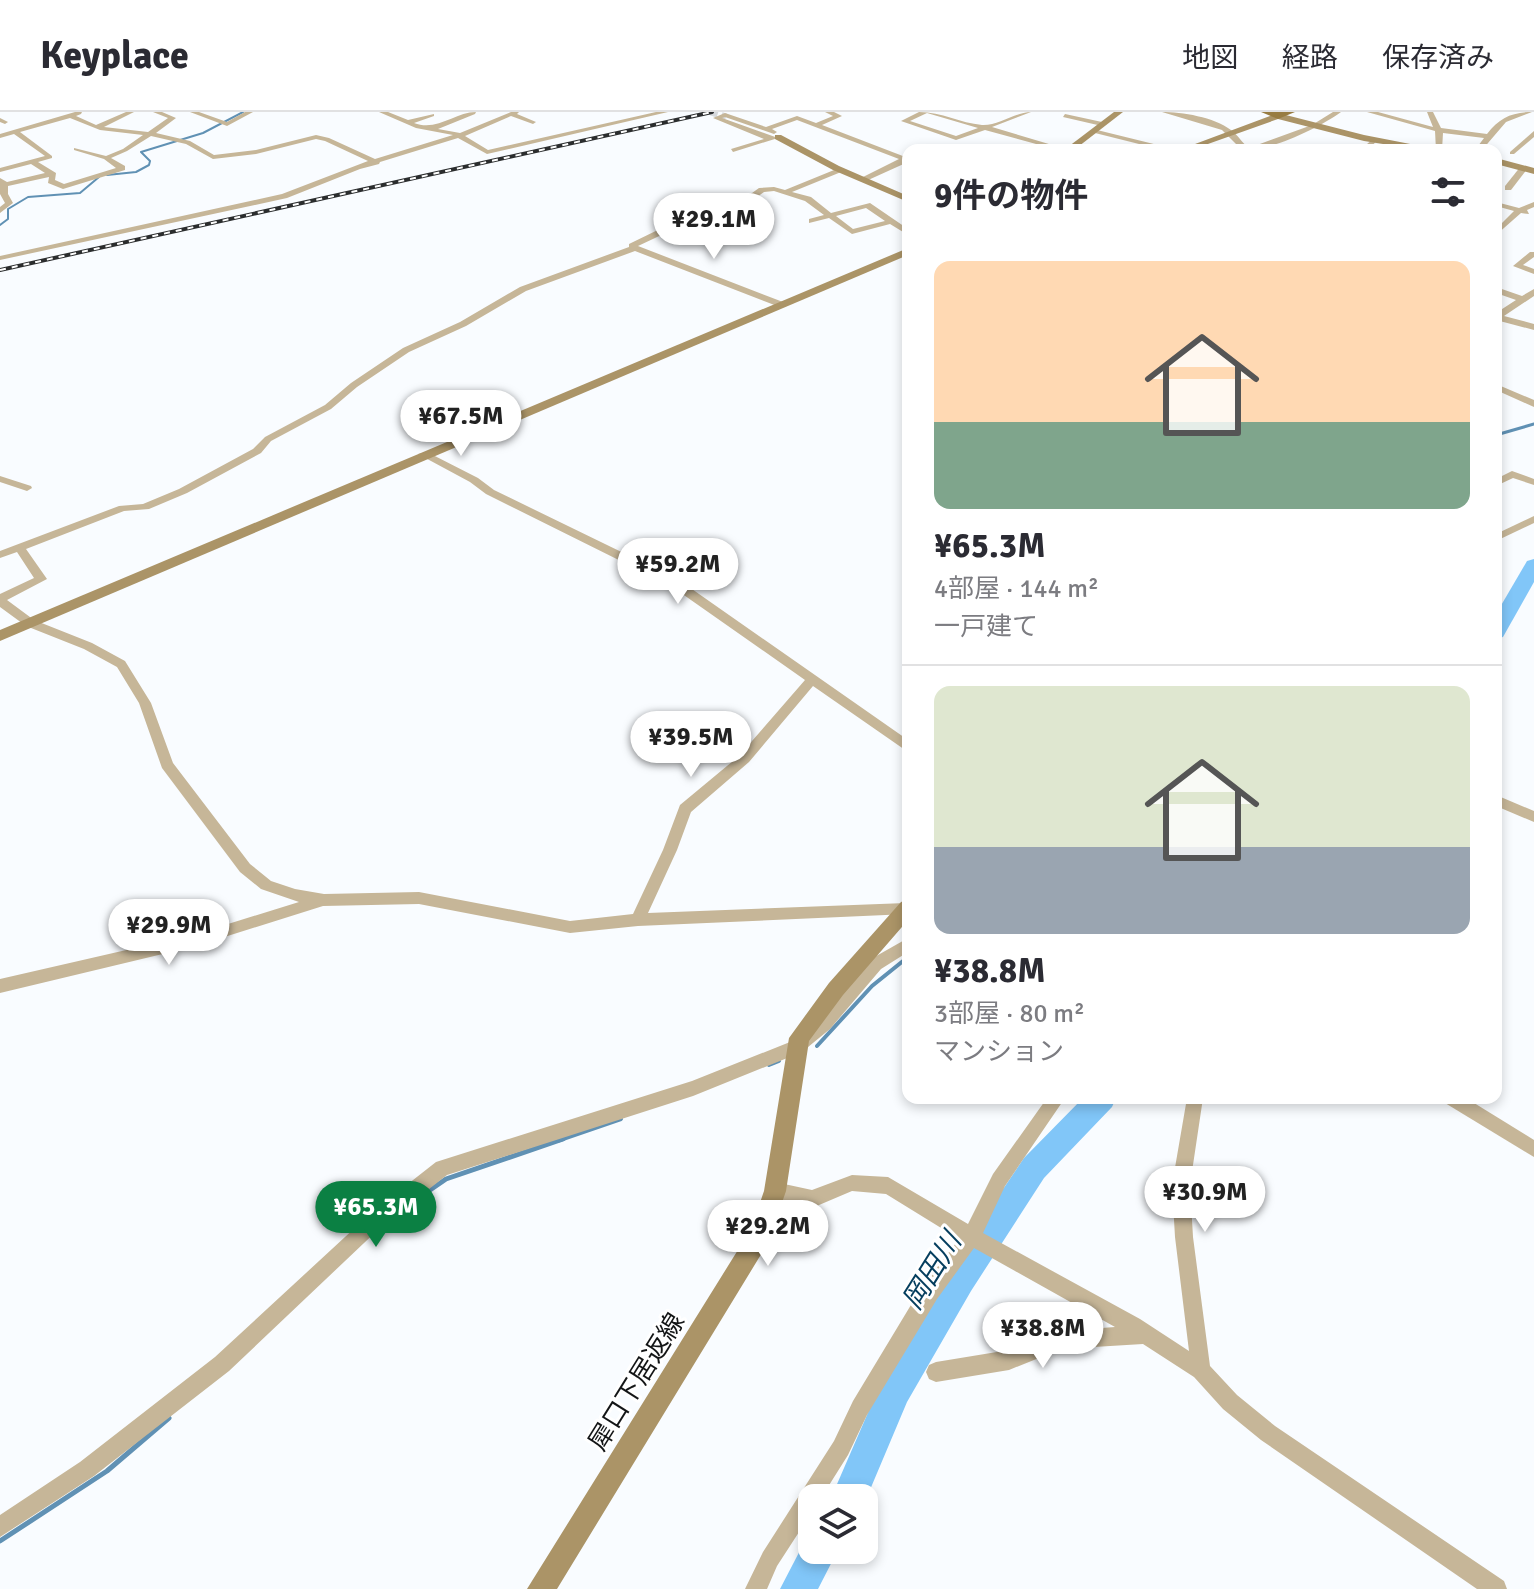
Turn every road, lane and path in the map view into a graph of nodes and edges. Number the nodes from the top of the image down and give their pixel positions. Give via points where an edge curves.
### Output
1 (83, 112) edge
2 (131, 112) edge
3 (156, 112) edge
4 (192, 112) edge
5 (250, 112) edge
6 (386, 112) edge
7 (470, 112) edge
8 (665, 112) edge
9 (828, 112) edge
10 (992, 112) edge
11 (1028, 112) edge
12 (1119, 112) edge
13 (1165, 112) edge
14 (1266, 112) edge
15 (1290, 112) edge
16 (1338, 112) edge
17 (1374, 112) edge
18 (1430, 112) edge
19 (1529, 112) edge
20 (514, 113) edge
21 (921, 113) edge
22 (432, 115) dead end
23 (71, 116) junction
24 (1065, 116) dead end
25 (1278, 116) junction
26 (726, 117) dead end
27 (1014, 117) junction
28 (173, 118) junction
29 (1188, 118) junction
30 (533, 122) dead end
31 (407, 123) junction
32 (1179, 123) dead end
33 (1102, 124) junction
34 (816, 125) junction
35 (1314, 126) junction
36 (97, 127) junction
37 (987, 127) junction
38 (434, 128) junction
39 (766, 129) junction
40 (1438, 130) junction
41 (1093, 131) junction
42 (1230, 132) junction
43 (17, 133) junction
44 (1534, 133) edge
45 (148, 134) junction
46 (456, 134) junction
47 (0, 136) edge
48 (1488, 136) junction
49 (774, 138) junction
50 (1375, 140) junction
51 (1046, 144) edge
52 (1075, 144) edge
53 (1147, 144) edge
54 (1199, 144) edge
55 (1237, 144) edge
56 (1265, 144) edge
57 (1371, 144) edge
58 (1400, 144) edge
59 (1438, 144) edge
60 (1482, 144) edge
61 (100, 147) dead end
62 (76, 149) dead end
63 (733, 150) dead end
64 (119, 153) junction
65 (1512, 153) dead end
66 (902, 157) edge
67 (106, 158) junction
68 (902, 161) edge
69 (33, 162) junction
70 (1502, 162) edge
71 (378, 163) junction
72 (1530, 168) edge
73 (0, 170) edge
74 (842, 170) junction
75 (51, 174) junction
76 (866, 179) junction
77 (3, 183) edge
78 (1508, 188) dead end
79 (786, 192) junction
80 (902, 196) edge
81 (1534, 204) edge
82 (1502, 206) edge
83 (1520, 210) junction
84 (0, 211) edge
85 (1534, 214) edge
86 (831, 216) junction
87 (812, 221) dead end
88 (1502, 221) edge
89 (891, 222) junction
90 (902, 229) edge
91 (632, 246) dead end
92 (902, 253) edge
93 (1533, 254) edge
94 (0, 258) edge
95 (1534, 272) edge
96 (1502, 292) edge
97 (1534, 292) edge
98 (1522, 299) junction
99 (780, 304) junction
100 (1502, 313) edge
101 (1502, 319) edge
102 (1534, 327) edge
103 (1502, 390) edge
104 (1534, 404) edge
105 (423, 454) junction
106 (0, 479) edge
107 (1502, 480) edge
108 (1534, 482) edge
109 (27, 488) dead end
110 (1534, 519) edge
111 (1502, 535) edge
112 (20, 548) junction
113 (0, 555) edge
114 (0, 600) edge
115 (30, 623) junction
116 (0, 636) edge
117 (811, 681) junction
118 (902, 743) edge
119 (1502, 803) edge
120 (1534, 817) edge
121 (324, 900) junction
122 (902, 908) edge
123 (902, 914) edge
124 (638, 920) junction
125 (902, 948) edge
126 (0, 986) edge
127 (796, 1047) junction
128 (1053, 1104) edge
129 (1194, 1104) edge
130 (1461, 1104) edge
131 (1534, 1149) edge
132 (775, 1191) junction
133 (972, 1236) junction
134 (1145, 1334) junction
135 (1201, 1370) junction
136 (936, 1372) dead end
137 (0, 1527) edge
138 (541, 1589) edge
139 (756, 1589) edge
140 (1496, 1589) edge

1 - 23 street
2 - 36 street
3 - 28 street
4 - 5 street via 224,123
4 - 28 street
6 - 31 street
7 - 38 street
8 - 46 street via 487,152
9 - 34 street via 839,116
10 - 27 street
11 - 27 street
12 - 33 street
13 - 29 street
14 - 25 main road
15 - 25 main road
16 - 35 street
17 - 40 street
18 - 40 street
19 - 48 street via 1506,116
20 - 30 street
20 - 46 street
21 - 37 street
21 - 37 street via 904,121 956,138
22 - 31 street
23 - 36 street
23 - 43 street
24 - 33 street
25 - 35 street
25 - 42 street
26 - 49 street
27 - 37 street
28 - 45 street
29 - 32 street
29 - 42 street
31 - 38 street
33 - 41 street
34 - 39 street via 797,118
34 - 66 street
35 - 50 street
35 - 56 street
36 - 45 street
37 - 51 street
38 - 46 street
39 - 49 street
39 - 49 street via 725,115 716,118
40 - 48 street
40 - 59 street
41 - 52 street
41 - 53 street
42 - 54 street
42 - 55 street
43 - 47 street
43 - 69 street via 50,157
44 - 65 street
45 - 64 street
45 - 71 street via 182,139 217,157 316,137
46 - 71 street
48 - 60 street
49 - 63 street
49 - 74 street
50 - 57 street
50 - 58 street
61 - 64 street
62 - 67 street
64 - 67 street
67 - 75 street via 122,168 63,187 51,181
68 - 76 street
69 - 73 street
69 - 75 street
70 - 72 street
71 - 94 street via 284,196
72 - 78 street
74 - 76 street
74 - 79 street
75 - 77 street
76 - 80 street
77 - 84 street via 9,203
79 - 86 street via 808,199
79 - 91 street via 762,190 726,215 669,228
81 - 83 street
82 - 83 street
83 - 85 street
83 - 88 street
86 - 87 street
86 - 89 street via 852,232
86 - 89 street via 867,205
89 - 90 street
92 - 99 street
93 - 95 street via 1517,266
96 - 98 street
97 - 98 street
98 - 100 street
99 - 105 street
99 - 112 street via 635,248 523,289 406,350 328,407 183,491
101 - 102 street
103 - 104 street
105 - 115 street
105 - 117 street via 675,583
106 - 109 street
107 - 108 street via 1512,474
110 - 111 street
112 - 113 street
112 - 114 street via 41,579
114 - 115 street
115 - 116 street
115 - 121 street via 121,664 145,703 167,765 245,868 266,885
117 - 118 street
117 - 124 street via 744,759 685,809
119 - 120 street
121 - 124 street via 419,898 570,927
121 - 126 street via 196,940
122 - 124 street
123 - 127 street, 犀口下居返線 via 836,989
125 - 127 street via 876,964 824,1024
127 - 132 street, 犀口下居返線
127 - 137 street via 693,1088 442,1168 377,1219 222,1364 87,1469
128 - 133 street via 999,1180
129 - 135 street via 1181,1185
130 - 131 street
132 - 133 street via 812,1199 852,1183 888,1186
132 - 138 street, 犀口下居返線 via 760,1235
133 - 134 street
133 - 139 street via 930,1292
134 - 135 street
134 - 136 street via 1061,1340 1009,1360
135 - 140 street via 1268,1433

